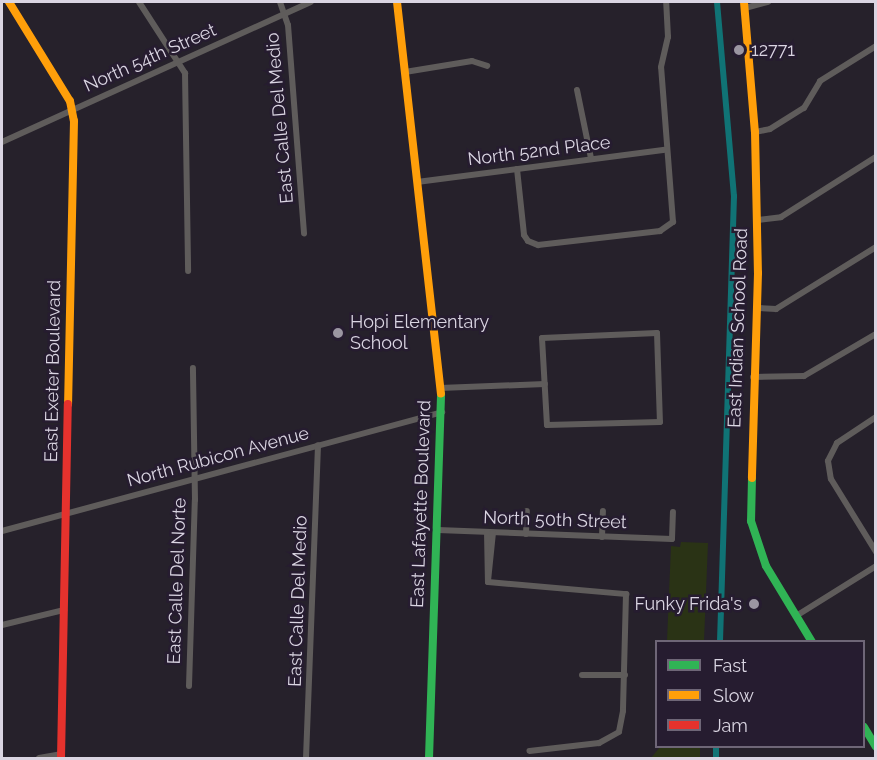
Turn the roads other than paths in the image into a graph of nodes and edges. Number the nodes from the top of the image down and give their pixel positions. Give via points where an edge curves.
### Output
1 (9, 2) edge
2 (139, 2) edge
3 (280, 2) edge
4 (310, 2) edge
5 (397, 2) edge
6 (666, 2) edge
7 (768, 2) edge
8 (745, 5) edge
9 (285, 13) junction
10 (876, 46) edge
11 (178, 63) junction
12 (487, 66) dead end
13 (405, 72) junction
14 (577, 90) dead end
15 (73, 110) junction
16 (755, 132) junction
17 (2, 142) edge
18 (665, 150) junction
19 (876, 157) edge
20 (591, 158) junction
21 (517, 169) junction
22 (417, 182) junction
23 (758, 220) junction
24 (304, 233) dead end
25 (876, 247) edge
26 (188, 271) dead end
27 (757, 308) junction
28 (876, 334) edge
29 (193, 369) dead end
30 (753, 377) junction
31 (545, 384) junction
32 (440, 387) junction
33 (442, 412) junction
34 (876, 417) edge
35 (318, 445) junction
36 (195, 479) junction
37 (603, 511) dead end
38 (527, 512) dead end
39 (673, 512) dead end
40 (67, 513) junction
41 (438, 530) junction
42 (2, 531) edge
43 (490, 532) junction
44 (526, 534) junction
45 (602, 537) junction
46 (876, 552) edge
47 (876, 566) edge
48 (64, 610) junction
49 (796, 616) junction
50 (2, 626) edge
51 (811, 640) edge
52 (582, 675) dead end
53 (625, 675) junction
54 (189, 686) dead end
55 (865, 729) edge
56 (876, 747) edge
57 (529, 751) dead end
58 (61, 756) edge
59 (39, 759) edge
60 (306, 759) edge
61 (429, 759) edge

1 - 15 street
2 - 11 street
3 - 9 street, East Calle Del Medio
4 - 9 street, North 54th Street
5 - 13 street, East Lafayette Boulevard
6 - 18 street via 668,37 661,67
7 - 8 street
8 - 16 street, East Indian School Road
9 - 11 street, North 54th Street
9 - 24 street, East Calle Del Medio
10 - 16 street via 820,81 804,108 770,129
11 - 15 street, North 54th Street
11 - 26 street via 185,73
12 - 13 street via 472,61
13 - 22 street, East Lafayette Boulevard
14 - 20 street
15 - 17 street, North 54th Street
15 - 40 street, East Exeter Boulevard
16 - 23 street, East Indian School Road
18 - 20 street, North 52nd Place
18 - 21 street via 673,222 660,231 538,245 528,242
19 - 23 street via 781,216
20 - 21 street, North 52nd Place
21 - 22 street, North 52nd Place
22 - 32 street, East Lafayette Boulevard
23 - 27 street, East Indian School Road
25 - 27 street via 776,309
27 - 30 street, East Indian School Road
28 - 30 street via 804,376
29 - 36 street, East Calle Del Norte
30 - 49 street, East Indian School Road via 751,521 762,556
31 - 31 street via 547,425 660,422 657,333 542,338
31 - 32 street
32 - 33 street, East Lafayette Boulevard
33 - 35 street, North Rubicon Avenue
33 - 41 street, East Lafayette Boulevard
34 - 46 street via 837,443 828,461 831,479
35 - 36 street, North Rubicon Avenue
35 - 60 street, East Calle Del Medio
36 - 40 street, North Rubicon Avenue
36 - 54 street, East Calle Del Norte
37 - 45 street
38 - 44 street
39 - 45 street, North 50th Street via 672,539
40 - 42 street, North Rubicon Avenue
40 - 48 street, East Exeter Boulevard
41 - 43 street, North 50th Street
41 - 61 street, East Lafayette Boulevard
43 - 44 street, North 50th Street
43 - 53 street via 488,582 626,594
44 - 45 street, North 50th Street
47 - 49 street
48 - 50 street
48 - 58 street, East Exeter Boulevard
49 - 51 street, East Indian School Road
52 - 53 street
53 - 57 street via 619,732 599,743
55 - 56 street
58 - 59 street

